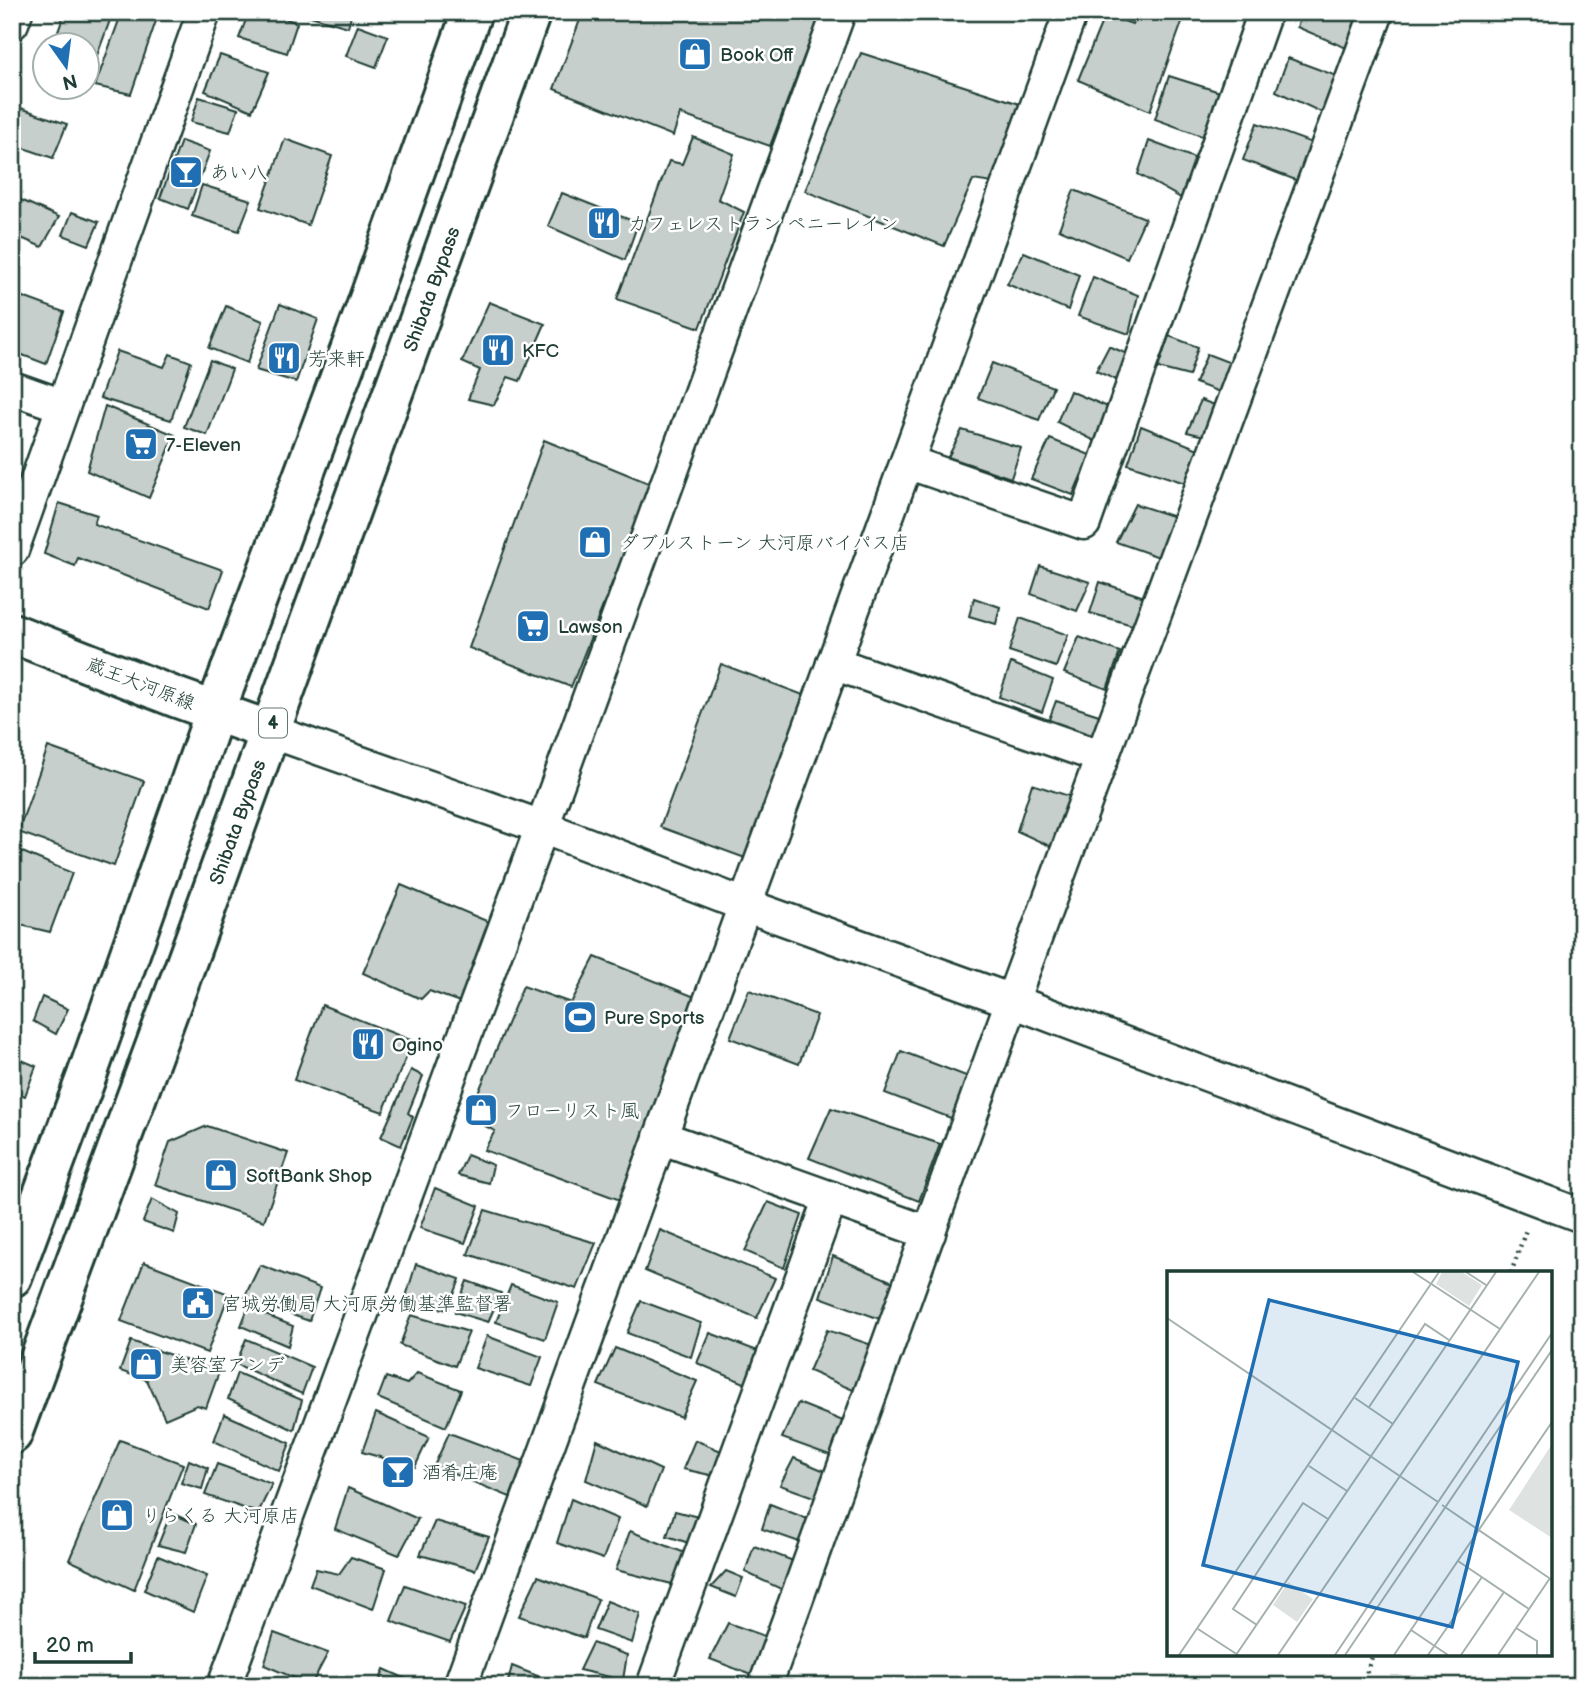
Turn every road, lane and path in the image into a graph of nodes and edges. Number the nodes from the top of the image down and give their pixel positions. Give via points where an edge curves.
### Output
1 (16, 12) edge
2 (204, 12) edge
3 (472, 12) edge
4 (531, 12) edge
5 (839, 12) edge
6 (1071, 12) edge
7 (1265, 12) edge
8 (1377, 12) edge
9 (12, 23) edge
10 (12, 388) edge
11 (63, 406) junction
12 (907, 462) junction
13 (12, 550) edge
14 (12, 633) edge
15 (833, 663) junction
16 (215, 712) junction
17 (270, 731) junction
18 (1102, 757) junction
19 (542, 827) junction
20 (745, 905) junction
21 (1012, 1001) junction
22 (660, 1137) junction
23 (831, 1198) junction
24 (1537, 1200) junction
25 (1582, 1216) edge
26 (929, 1233) junction
27 (1512, 1271) edge
28 (12, 1277) edge
29 (12, 1434) edge
30 (1373, 1656) edge
31 (224, 1686) edge
32 (460, 1686) edge
33 (653, 1686) edge
34 (765, 1686) edge
35 (1362, 1686) edge

1 - 9 street
2 - 11 street
3 - 16 main road
4 - 17 main road, Shibata Bypass / 4
5 - 19 street
6 - 12 street
7 - 12 street via 1084,523
8 - 18 street
10 - 11 street
11 - 13 street
12 - 15 street
14 - 16 main road, 蔵王大河原線
15 - 18 street
15 - 20 street
16 - 17 main road, 蔵王大河原線
16 - 28 main road
17 - 19 street
17 - 29 main road, Shibata Bypass / 4
18 - 21 street
19 - 20 street
19 - 31 street
20 - 21 street
20 - 22 street
21 - 24 street
21 - 26 street
22 - 23 street
22 - 32 street
23 - 26 street
23 - 33 street
24 - 25 street
24 - 27 path
26 - 34 street
30 - 35 path

